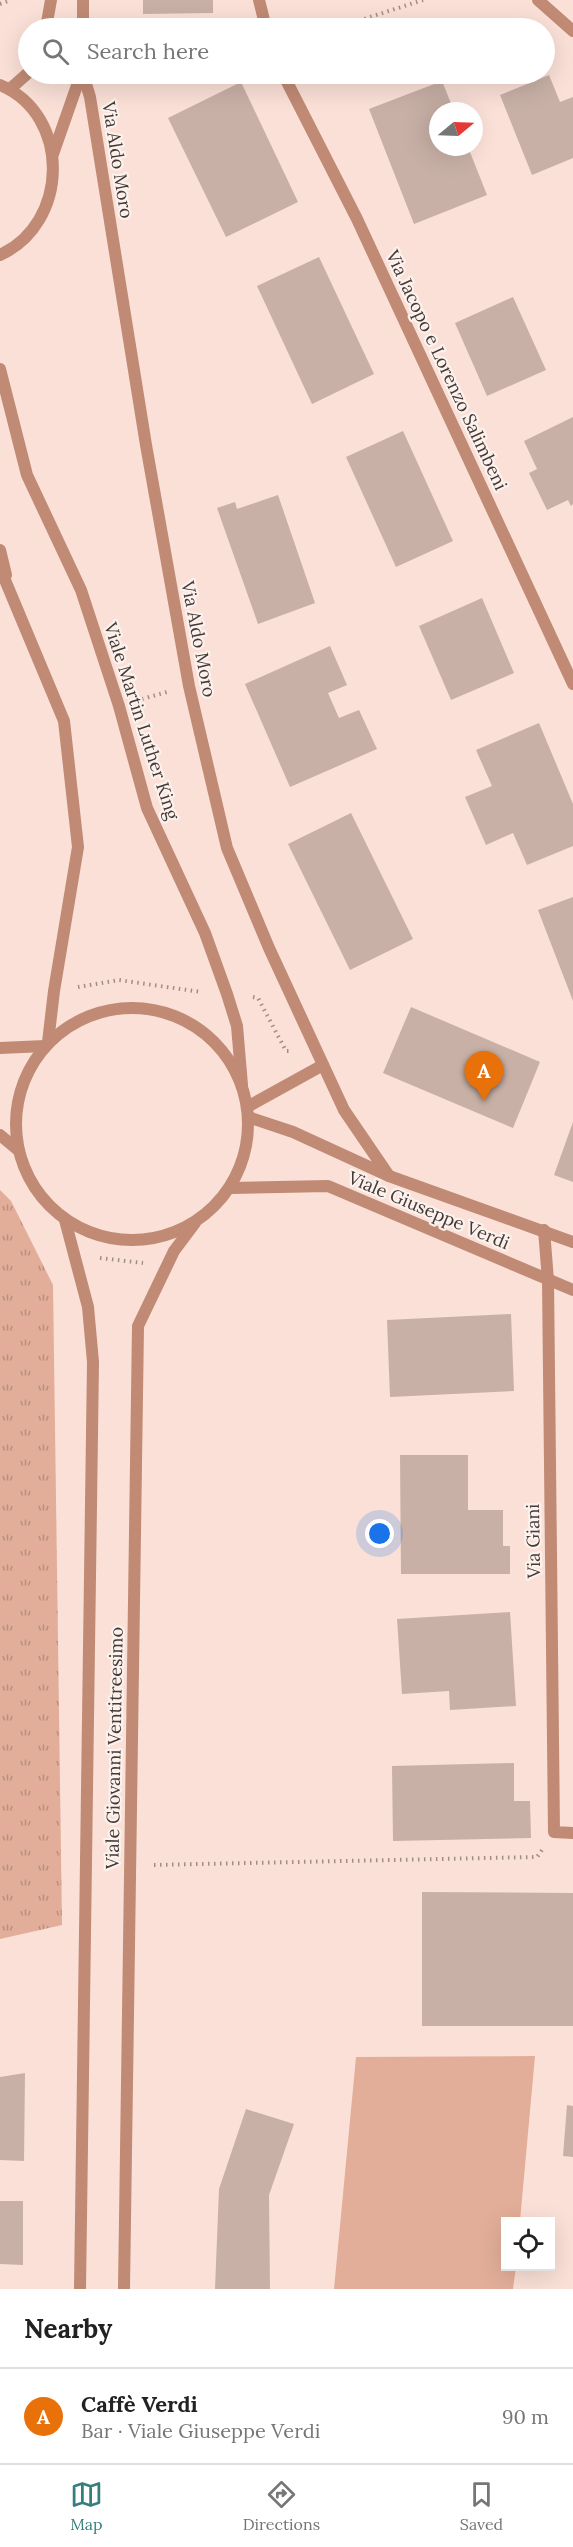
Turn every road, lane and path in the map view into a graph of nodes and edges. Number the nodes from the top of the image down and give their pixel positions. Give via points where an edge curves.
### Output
1 (10, 0) edge
2 (51, 0) edge
3 (83, 0) edge
4 (259, 0) edge
5 (423, 0) edge
6 (538, 0) edge
7 (0, 4) edge
8 (48, 18) edge
9 (83, 18) edge
10 (264, 18) edge
11 (367, 18) edge
12 (573, 31) edge
13 (18, 79) edge
14 (78, 84) edge
15 (85, 84) edge
16 (288, 84) edge
17 (5, 87) edge
18 (53, 154) junction
19 (0, 255) edge
20 (0, 369) edge
21 (0, 550) edge
22 (0, 568) edge
23 (9, 585) junction
24 (573, 684) edge
25 (189, 686) junction
26 (119, 706) junction
27 (54, 991) junction
28 (227, 994) junction
29 (46, 1044) junction
30 (0, 1048) edge
31 (316, 1048) junction
32 (323, 1065) junction
33 (242, 1085) junction
34 (248, 1112) junction
35 (0, 1136) edge
36 (18, 1150) junction
37 (389, 1176) junction
38 (230, 1188) junction
39 (65, 1220) junction
40 (195, 1223) junction
41 (544, 1230) junction
42 (573, 1242) edge
43 (75, 1255) junction
44 (167, 1266) junction
45 (548, 1280) junction
46 (573, 1290) edge
47 (554, 1832) junction
48 (573, 1833) edge
49 (130, 1865) junction
50 (80, 2289) edge
51 (123, 2289) edge

1 - 7 path
2 - 8 street
3 - 9 street
4 - 10 street
5 - 11 path
6 - 12 street
13 - 17 street
14 - 18 street, Via Aldo Moro
15 - 25 street, Via Aldo Moro
16 - 24 street, Via Jacopo e Lorenzo Salimbeni via 357,219
17 - 18 street via 30,106 45,127
18 - 19 street via 54,182 47,208 32,232
20 - 26 street, Viale Martin Luther King via 27,474 81,590
21 - 23 street
22 - 23 street
23 - 27 street via 63,721 78,848
25 - 26 path
25 - 31 street, Via Aldo Moro via 227,848
26 - 28 street, Viale Martin Luther King via 147,808 205,933
27 - 28 path via 119,980 186,992
27 - 29 street
28 - 31 path via 258,998 286,1051
28 - 33 street, Viale Martin Luther King via 237,1026
29 - 30 street
29 - 33 street via 80,1019 99,1013 117,1008 157,1010 194,1024 223,1051
29 - 36 street via 24,1077 15,1113
31 - 32 street, Via Aldo Moro
32 - 34 street
32 - 37 street, Via Aldo Moro via 344,1110
33 - 34 street
34 - 37 street, Viale Giuseppe Verdi
34 - 38 street via 248,1142
35 - 36 street
36 - 39 street via 28,1177 44,1201
37 - 41 street, Viale Giuseppe Verdi
38 - 40 street
38 - 45 street, Viale Giuseppe Verdi via 328,1186
39 - 40 street via 95,1235 129,1241 163,1237
39 - 43 street, Viale Giovanni Ventitreesimo
40 - 44 street, Viale Giovanni Ventitreesimo
41 - 42 street, Viale Giuseppe Verdi
41 - 45 street, Via Giani
43 - 44 path
43 - 50 street, Viale Giovanni Ventitreesimo via 88,1307 93,1362
44 - 49 street, Viale Giovanni Ventitreesimo via 138,1326
45 - 46 street, Viale Giuseppe Verdi
45 - 47 street, Via Giani
47 - 48 street
47 - 49 path via 537,1857
49 - 51 street, Viale Giovanni Ventitreesimo

